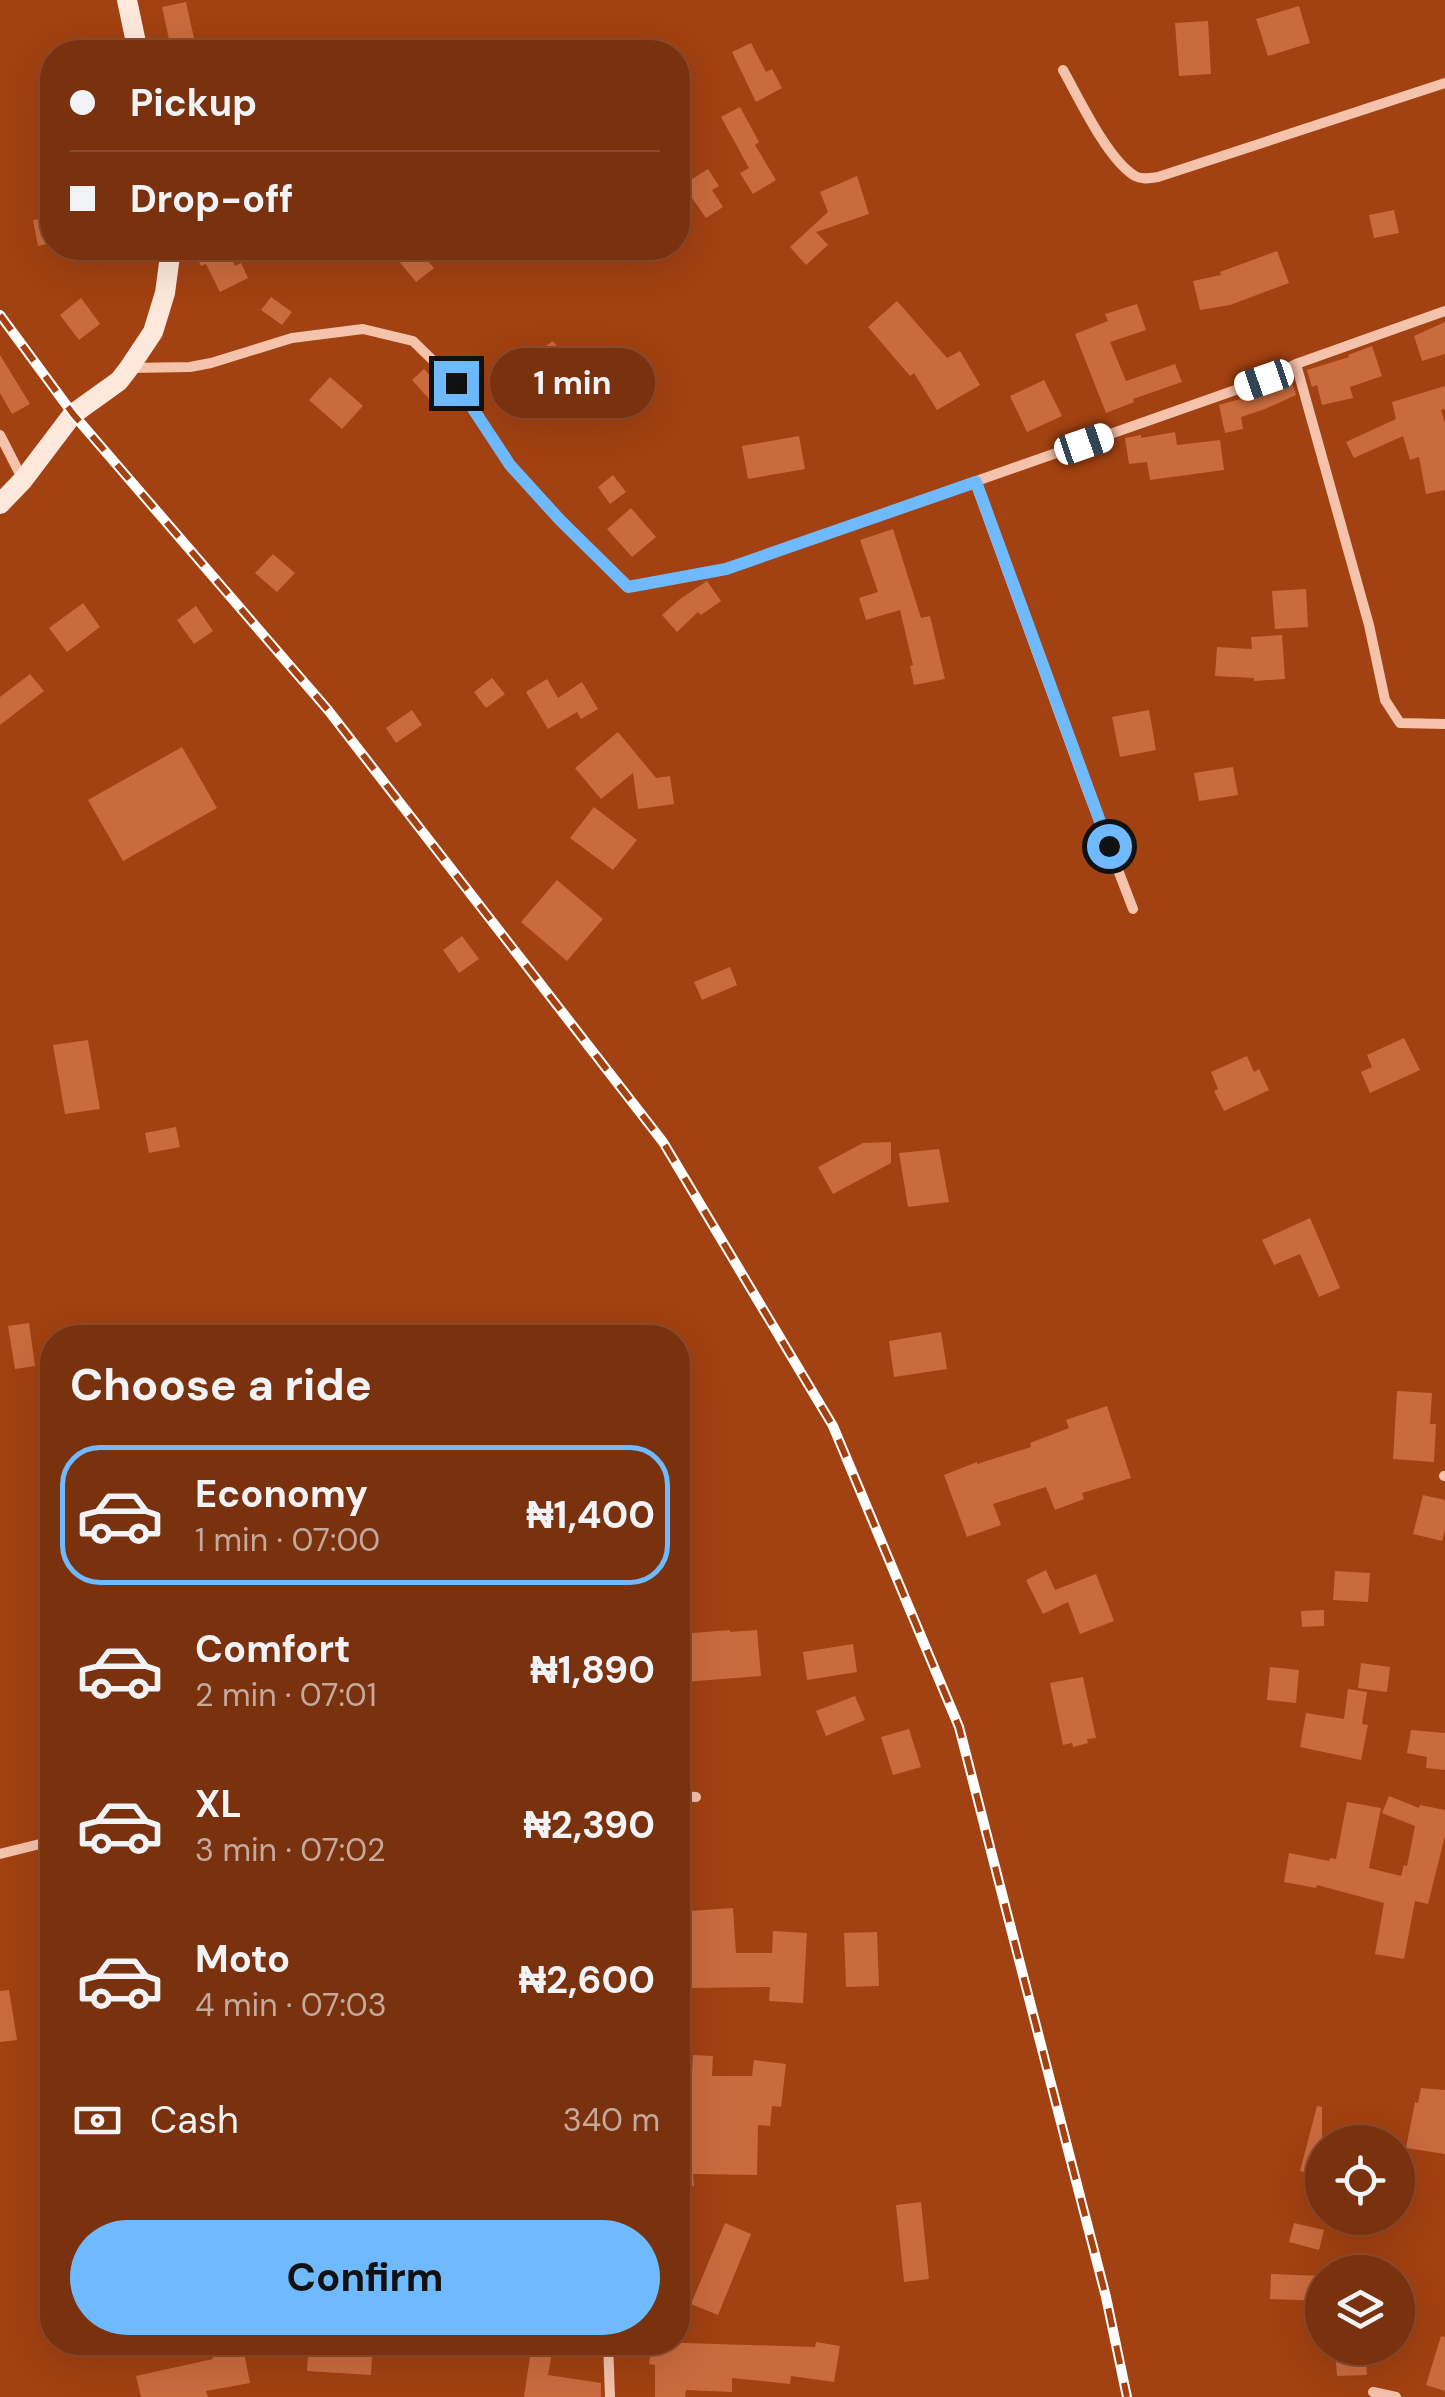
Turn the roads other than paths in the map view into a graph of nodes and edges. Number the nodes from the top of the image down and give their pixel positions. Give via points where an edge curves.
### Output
1 (127, 0) edge
2 (135, 40) edge
3 (1063, 70) dead end
4 (1445, 83) edge
5 (170, 260) edge
6 (1445, 311) edge
7 (1296, 364) junction
8 (129, 368) junction
9 (0, 435) edge
10 (23, 480) junction
11 (976, 482) junction
12 (0, 504) edge
13 (1445, 724) edge
14 (1133, 909) dead end
15 (690, 1797) edge
16 (696, 1798) dead end
17 (40, 1843) edge
18 (0, 1854) edge
19 (608, 2355) edge
20 (1373, 2392) dead end
21 (610, 2397) edge
22 (1396, 2397) edge

1 - 2 main road
3 - 4 street via 1109,149 1143,179
5 - 8 main road via 153,332
6 - 7 street
7 - 11 street
7 - 13 street via 1385,700 1400,723
8 - 10 main road via 73,414
8 - 11 street via 190,368 292,338 363,330 413,340 456,383 510,465 628,587 726,569
9 - 10 street
10 - 12 main road
11 - 14 street
15 - 16 street
17 - 18 street
19 - 21 street
20 - 22 street

